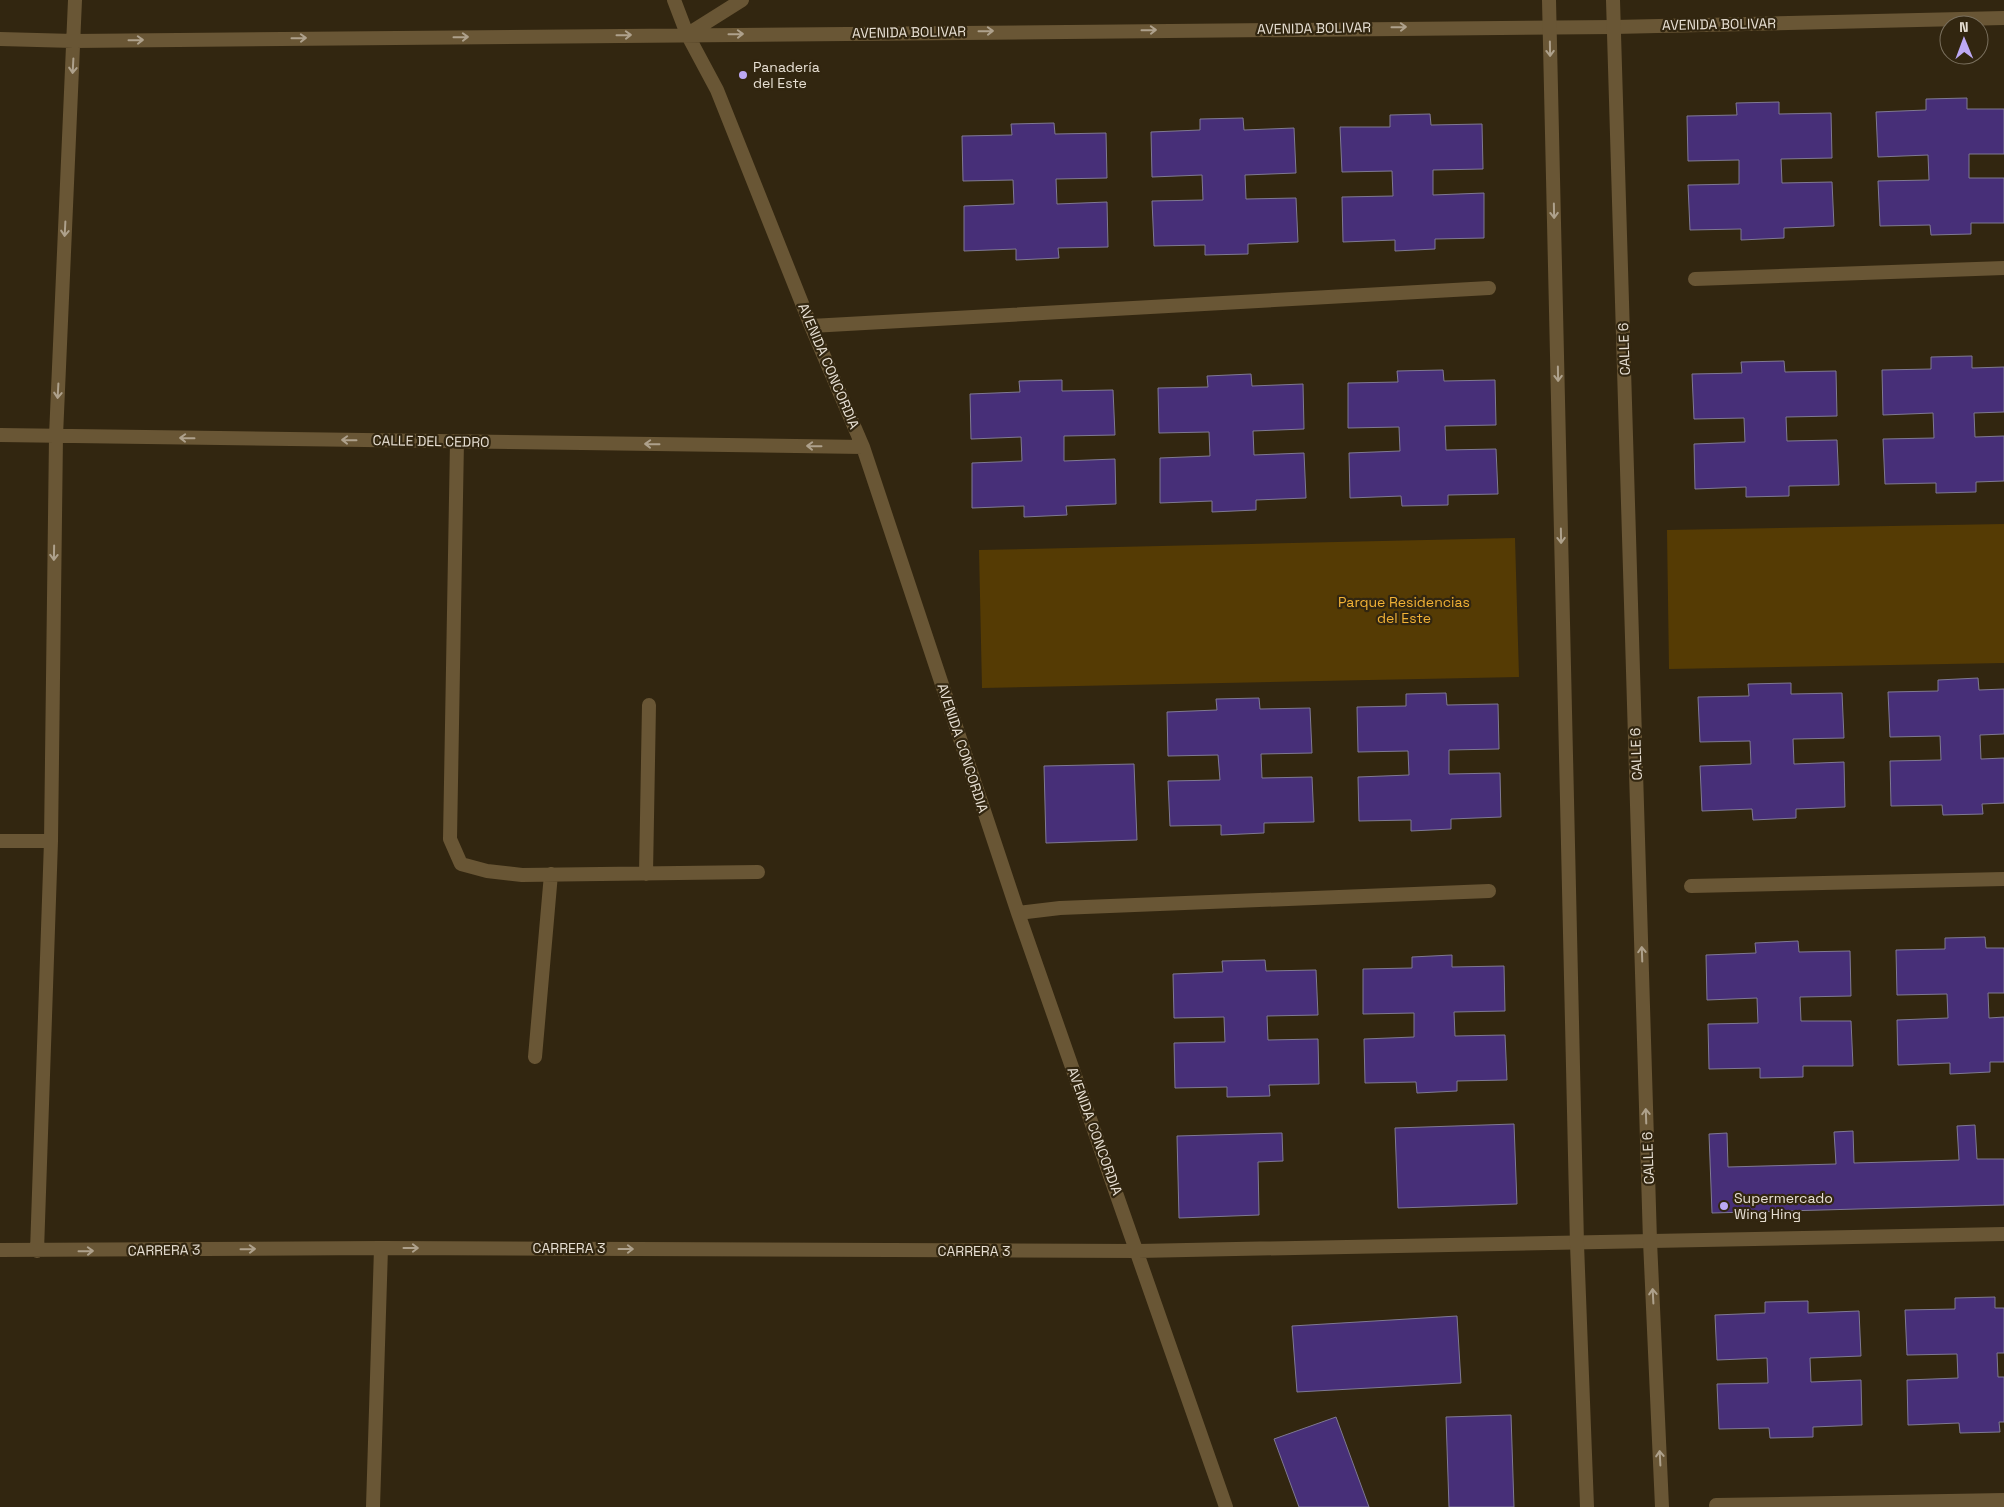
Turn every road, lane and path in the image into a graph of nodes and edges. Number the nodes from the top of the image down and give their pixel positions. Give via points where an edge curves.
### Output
1 (74, 0) edge
2 (674, 0) edge
3 (742, 0) edge
4 (1549, 0) edge
5 (1613, 0) edge
6 (2004, 18) edge
7 (1550, 26) junction
8 (1614, 26) junction
9 (688, 34) junction
10 (0, 39) edge
11 (74, 41) junction
12 (2004, 268) edge
13 (1695, 279) dead end
14 (1489, 288) dead end
15 (811, 326) junction
16 (0, 436) edge
17 (56, 436) junction
18 (457, 442) junction
19 (863, 446) junction
20 (649, 705) dead end
21 (0, 841) edge
22 (50, 842) junction
23 (758, 872) dead end
24 (551, 874) junction
25 (646, 874) junction
26 (2004, 879) edge
27 (1691, 886) dead end
28 (1489, 891) dead end
29 (1018, 913) junction
30 (535, 1057) dead end
31 (2004, 1234) edge
32 (1650, 1241) junction
33 (1577, 1244) junction
34 (381, 1248) junction
35 (0, 1250) edge
36 (37, 1251) junction
37 (1138, 1251) junction
38 (2004, 1500) edge
39 (1716, 1505) dead end
40 (373, 1507) edge
41 (1226, 1507) edge
42 (1587, 1507) edge
43 (1662, 1507) edge

1 - 11 street
2 - 9 street, AVENIDA CONCORDIA
3 - 9 street
4 - 7 street
5 - 8 street, CALLE 6
6 - 8 street, AVENIDA BOLIVAR
7 - 8 street, AVENIDA BOLIVAR
9 -> 7 street, AVENIDA BOLIVAR
7 -> 33 street
32 -> 8 street, CALLE 6
11 -> 9 street, AVENIDA BOLIVAR
9 - 15 street, AVENIDA CONCORDIA via 717,90
10 - 11 street, AVENIDA BOLIVAR
11 -> 17 street
12 - 13 street
14 - 15 street
15 - 19 street, AVENIDA CONCORDIA
16 - 17 street, CALLE DEL CEDRO
18 -> 17 street, CALLE DEL CEDRO
17 -> 22 street
19 -> 18 street, CALLE DEL CEDRO
18 - 24 street via 450,839 462,864 513,874
19 - 29 street, AVENIDA CONCORDIA
20 - 25 street
21 - 22 street
22 - 36 street
23 - 25 street
24 - 25 street
24 - 30 street
26 - 27 street
28 - 29 street via 1060,908
29 - 37 street, AVENIDA CONCORDIA
31 - 32 street, CARRERA 3
32 - 33 street, CARRERA 3
43 -> 32 street, CALLE 6
33 - 37 street, CARRERA 3
33 - 42 street
36 -> 34 street, CARRERA 3
34 -> 37 street, CARRERA 3
34 - 40 street
35 - 36 street, CARRERA 3
37 - 41 street, AVENIDA CONCORDIA
38 - 39 street

